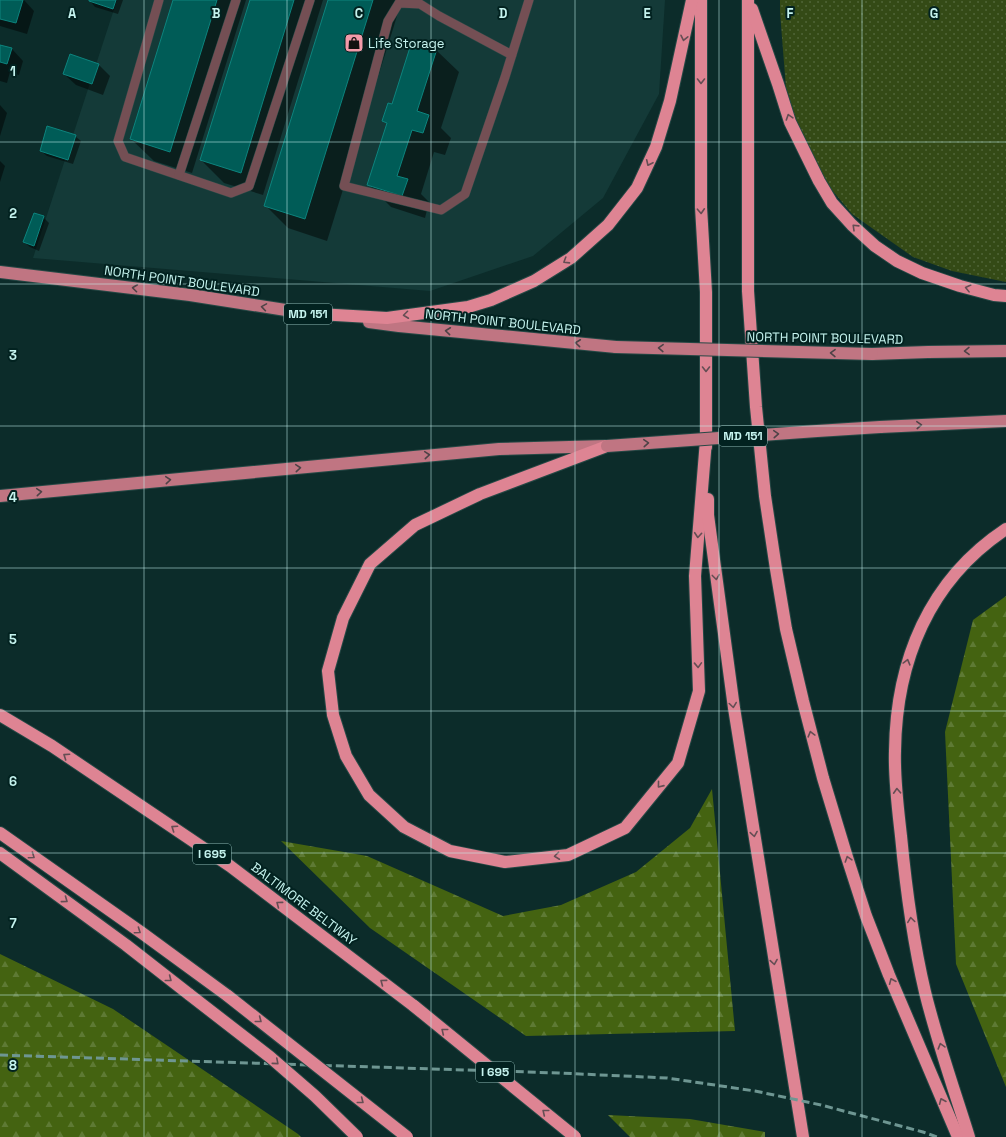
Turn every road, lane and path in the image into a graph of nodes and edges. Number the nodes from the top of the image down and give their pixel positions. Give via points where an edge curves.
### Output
1 (159, 0) edge
2 (236, 0) edge
3 (310, 0) edge
4 (529, 0) edge
5 (692, 0) edge
6 (701, 0) edge
7 (748, 0) edge
8 (512, 55) junction
9 (179, 175) junction
10 (0, 272) edge
11 (1006, 296) edge
12 (301, 313) junction
13 (1006, 351) edge
14 (1006, 421) edge
15 (706, 440) junction
16 (607, 446) junction
17 (0, 496) edge
18 (1006, 529) edge
19 (0, 715) edge
20 (0, 833) edge
21 (0, 853) edge
22 (357, 1137) edge
23 (407, 1137) edge
24 (575, 1137) edge
25 (803, 1137) edge
26 (958, 1137) edge
27 (969, 1137) edge

1 - 9 lane via 118,141 126,157
2 - 9 lane
3 - 9 lane via 249,186 231,193
4 - 8 lane
5 -> 12 highway via 670,101 656,147 638,188 608,225 571,258 534,281 468,307 387,318
6 -> 15 highway via 701,207 706,292
11 -> 7 highway via 960,286 897,261 875,246 832,203 790,122
26 -> 7 highway via 889,975 864,909 823,778 786,629 765,496 748,291
8 - 8 lane via 466,194 441,210 344,186 388,21 399,2 420,4
12 -> 10 main road, NORTH POINT BOULEVARD / MD 151 via 190,295
13 -> 12 main road, NORTH POINT BOULEVARD / MD 151, bridge via 872,354 616,347 399,326
16 -> 14 main road, MD 151, bridge
15 -> 16 highway via 695,576 699,691 678,763 625,828 568,855 505,862 450,850 404,827 386,811 369,795 346,756 333,715 328,671 343,618 370,564 415,525 480,494
15 -> 25 highway via 708,515 733,701
17 -> 16 main road, MD 151 via 499,449
27 -> 18 highway via 925,992 912,928 898,807 895,752 898,706 906,665 924,619 944,587 965,563
24 -> 19 highway, BALTIMORE BELTWAY / I 695, bridge via 414,1006 230,866 52,746
20 -> 23 highway, bridge via 228,996
21 -> 22 highway, bridge via 126,945 270,1057

